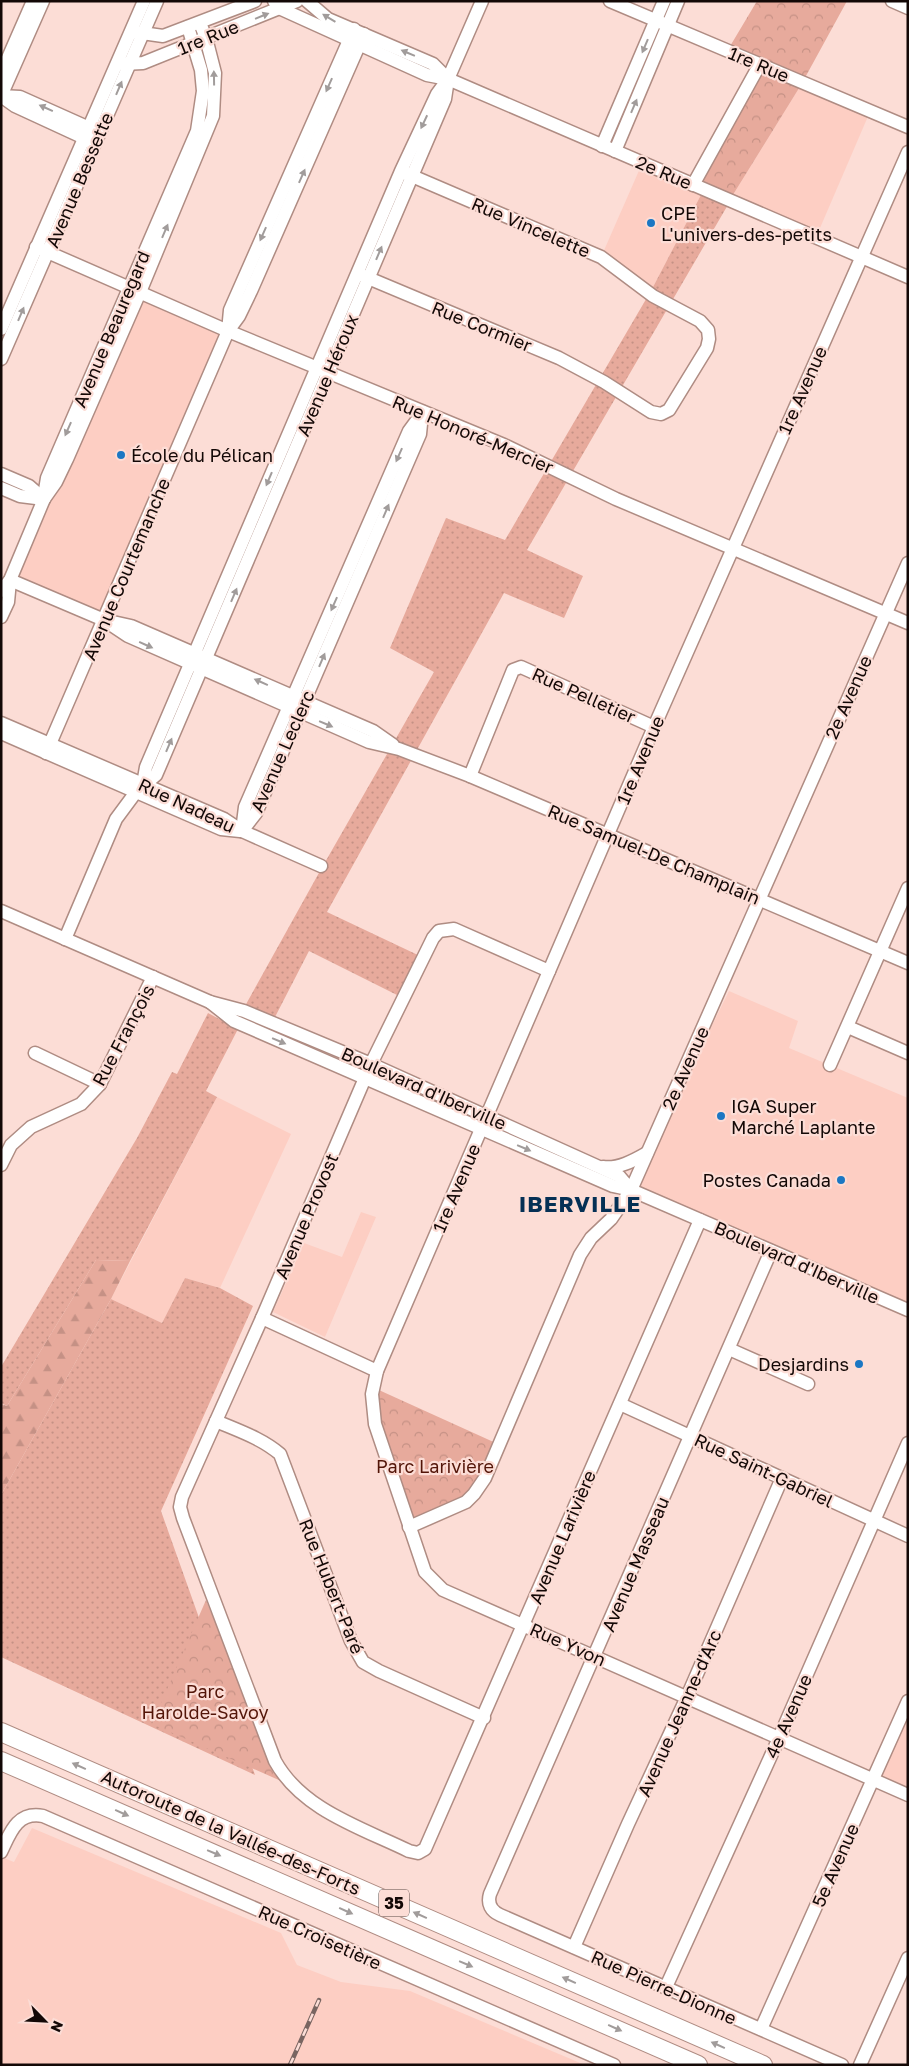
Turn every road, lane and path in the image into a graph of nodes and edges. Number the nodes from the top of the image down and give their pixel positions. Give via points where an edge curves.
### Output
1 (33, 1) edge
2 (43, 1) edge
3 (144, 1) edge
4 (157, 1) edge
5 (256, 1) edge
6 (297, 1) edge
7 (307, 1) edge
8 (482, 1) edge
9 (610, 1) edge
10 (664, 1) edge
11 (678, 1) edge
12 (892, 1) edge
13 (277, 5) edge
14 (908, 8) edge
15 (656, 21) junction
16 (194, 25) junction
17 (668, 26) junction
18 (137, 32) junction
19 (206, 38) junction
20 (356, 38) junction
21 (194, 44) junction
22 (123, 64) junction
23 (760, 64) junction
24 (1, 74) edge
25 (448, 79) junction
26 (1, 96) edge
27 (908, 127) edge
28 (92, 135) junction
29 (602, 146) junction
30 (614, 151) junction
31 (908, 152) edge
32 (188, 163) junction
33 (406, 173) junction
34 (693, 185) junction
35 (42, 250) junction
36 (861, 257) junction
37 (363, 276) junction
38 (908, 277) edge
39 (135, 290) junction
40 (1, 328) edge
41 (228, 331) junction
42 (1, 359) edge
43 (323, 370) junction
44 (604, 382) joint
45 (423, 412) junction
46 (1, 474) edge
47 (1, 488) edge
48 (44, 499) junction
49 (733, 549) junction
50 (908, 563) edge
51 (10, 580) junction
52 (1, 591) edge
53 (885, 614) junction
54 (1, 617) edge
55 (104, 620) junction
56 (908, 623) edge
57 (199, 662) junction
58 (297, 704) junction
59 (1, 724) edge
60 (654, 726) junction
61 (1, 733) edge
62 (48, 749) junction
63 (470, 776) junction
64 (140, 788) junction
65 (242, 831) junction
66 (608, 835) junction
67 (321, 866) dead end
68 (908, 888) edge
69 (760, 898) junction
70 (1, 911) edge
71 (65, 939) junction
72 (880, 951) junction
73 (908, 963) edge
74 (549, 971) junction
75 (153, 977) junction
76 (210, 1002) junction
77 (848, 1027) junction
78 (908, 1052) edge
79 (35, 1053) dead end
80 (371, 1064) junction
81 (830, 1065) dead end
82 (365, 1078) junction
83 (100, 1084) junction
84 (487, 1116) junction
85 (481, 1130) junction
86 (647, 1153) junction
87 (1, 1165) edge
88 (596, 1166) junction
89 (631, 1190) junction
90 (700, 1220) junction
91 (771, 1251) junction
92 (908, 1310) edge
93 (262, 1318) junction
94 (729, 1349) junction
95 (377, 1371) junction
96 (808, 1384) dead end
97 (620, 1404) junction
98 (216, 1421) junction
99 (691, 1436) junction
100 (908, 1443) edge
101 (782, 1478) junction
102 (874, 1521) junction
103 (408, 1527) junction
104 (908, 1536) edge
105 (524, 1625) junction
106 (595, 1656) junction
107 (688, 1697) junction
108 (908, 1701) edge
109 (484, 1718) junction
110 (1, 1732) edge
111 (779, 1738) junction
112 (1, 1761) edge
113 (1, 1771) edge
114 (873, 1780) junction
115 (61, 1787) junction
116 (908, 1795) edge
117 (1, 1852) edge
118 (421, 1853) joint
119 (489, 1905) joint
120 (574, 1947) junction
121 (908, 1958) edge
122 (666, 1988) junction
123 (761, 2029) junction
124 (611, 2064) edge
125 (698, 2065) edge
126 (762, 2065) edge
127 (842, 2065) edge
128 (860, 2065) edge

1 - 24 street
2 - 26 street
3 - 18 street, Avenue Bessette
4 - 18 street, Avenue Bessette
5 - 16 street, 1re Rue
6 - 13 street, 1re Rue
20 -> 7 street, 2e Rue
8 - 25 street, Avenue Héroux
9 - 15 street, 1re Rue
10 - 15 street
11 - 17 street
12 - 14 street
19 -> 13 street, 1re Rue
13 - 20 street, 2e Rue
15 - 17 street, 1re Rue
15 -> 29 street
16 - 18 street, 1re Rue via 163,36
16 - 19 street, Avenue Beauregard
16 - 21 street, Avenue Beauregard
17 - 23 street, 1re Rue
30 -> 17 street
18 - 22 street, Avenue Bessette
19 - 21 street, 1re Rue
32 -> 19 street, Avenue Beauregard via 213,116 215,73
20 - 25 street, 2e Rue via 428,75
20 - 41 street, Avenue Courtemanche via 288,191 230,310
21 - 22 street, 1re Rue via 143,63
21 - 32 street, Avenue Beauregard via 202,70 202,91 197,130
22 - 28 street, Avenue Bessette
23 - 27 street, 1re Rue
23 - 34 street
25 - 29 street, 2e Rue
25 - 33 street, Avenue Héroux via 446,99
26 - 28 street via 20,96
28 - 35 street, Avenue Bessette
29 - 30 street, 2e Rue
30 - 34 street, 2e Rue
31 - 36 street, 1re Avenue
32 - 39 street, Avenue Beauregard
33 - 37 street, Avenue Héroux
33 - 44 street, Rue Vincelette via 601,257 653,296 700,321 708,330 707,348 669,410 660,414 651,412
34 - 36 street, 2e Rue
35 - 39 street, Rue Honoré-Mercier
35 - 40 street, Avenue Bessette
42 -> 35 street, Avenue Bessette
36 - 38 street, 2e Rue
36 - 49 street, 1re Avenue
37 - 43 street, Avenue Héroux
37 - 44 street, Rue Cormier via 559,358
39 - 41 street, Rue Honoré-Mercier
39 - 48 street, Avenue Beauregard via 67,459
41 - 43 street, Rue Honoré-Mercier
41 - 55 street, Avenue Courtemanche
43 - 45 street, Rue Honoré-Mercier
43 - 57 street, Avenue Héroux
45 - 49 street, Rue Honoré-Mercier via 504,445 616,499
45 - 58 street, Avenue Leclerc via 420,434 394,479
46 - 48 street via 29,486
47 - 48 street via 20,496
48 - 51 street, Avenue Beauregard
49 - 53 street, Rue Honoré-Mercier
49 - 60 street, 1re Avenue
50 - 53 street, 2e Avenue
51 - 52 street, Avenue Beauregard
51 - 54 street, Avenue Beauregard via 8,602
51 - 55 street, Rue Samuel-De Champlain
53 - 56 street, Rue Honoré-Mercier
53 - 69 street, 2e Avenue
55 - 57 street, Rue Samuel-De Champlain via 131,626
55 - 62 street, Avenue Courtemanche
57 - 58 street, Rue Samuel-De Champlain
57 - 64 street, Avenue Héroux via 156,775
58 - 63 street, Rue Samuel-De Champlain via 369,742 399,749
58 - 65 street, Avenue Leclerc via 256,813
59 - 62 street, Rue Nadeau
60 - 63 street, Rue Pelletier via 522,667 513,670
60 - 66 street, 1re Avenue
61 - 62 street, Rue Nadeau
62 - 64 street, Rue Nadeau
63 - 66 street, Rue Samuel-De Champlain
64 - 65 street, Rue Nadeau via 224,819
64 - 71 street, Avenue Héroux via 116,819
65 - 67 street, Rue Nadeau
66 - 69 street, Rue Samuel-De Champlain
66 - 74 street, 1re Avenue
68 - 72 street
69 - 72 street, Rue Samuel-De Champlain
69 - 86 street, 2e Avenue
70 - 71 street, Boulevard d'Iberville
71 - 75 street, Boulevard d'Iberville
72 - 73 street, Rue Samuel-De Champlain
72 - 77 street
74 - 80 street, Avenue Provost via 454,929 439,931
74 - 84 street, 1re Avenue
75 - 76 street, Boulevard d'Iberville
75 - 83 street, Rue François
76 - 80 street, Boulevard d'Iberville via 244,1011
76 -> 82 street, Boulevard d'Iberville via 234,1021
77 - 78 street
77 - 81 street
79 - 83 street
80 - 82 street, Avenue Provost
80 - 84 street, Boulevard d'Iberville
82 - 85 street, Boulevard d'Iberville
82 - 93 street, Avenue Provost
83 - 87 street, Rue François via 81,1104 31,1126 11,1145
84 - 85 street, 1re Avenue
84 - 88 street, Boulevard d'Iberville
85 -> 89 street, Boulevard d'Iberville via 613,1186
85 - 95 street, 1re Avenue
86 - 88 street via 610,1168
86 - 89 street, 2e Avenue
88 - 89 street, Boulevard d'Iberville via 619,1176
89 - 90 street, Boulevard d'Iberville
89 - 103 street, 2e Avenue via 580,1255 485,1478 466,1502
90 - 91 street, Boulevard d'Iberville
90 - 97 street, Avenue Larivière
91 - 92 street, Boulevard d'Iberville
91 - 94 street, Avenue Masseau
93 - 95 street
93 - 98 street, Avenue Provost
94 - 96 street
94 - 99 street, Avenue Masseau
95 - 103 street, Rue Yvon via 372,1394 375,1424
97 - 99 street, Rue Saint-Gabriel
97 - 105 street, Avenue Larivière
98 - 109 street, Rue Hubert-Paré via 258,1439 280,1454 351,1640 363,1662
98 - 118 street, Avenue Provost via 180,1505 278,1768 300,1793 320,1807 409,1851
99 - 101 street, Rue Saint-Gabriel
99 - 106 street, Avenue Masseau
100 - 102 street, 4e Avenue
101 - 102 street, Rue Saint-Gabriel
101 - 107 street, Avenue Jeanne-d'Arc
102 - 104 street, Rue Saint-Gabriel
102 - 111 street, 4e Avenue
103 - 105 street, Rue Yvon via 425,1572 435,1584 452,1595
105 - 106 street, Rue Yvon
105 - 109 street, Avenue Larivière
106 - 107 street, Rue Yvon
106 - 119 street, Avenue Masseau via 490,1894
107 - 111 street, Rue Yvon
107 - 120 street, Avenue Jeanne-d'Arc
108 - 114 street, 5e Avenue
109 - 118 street, Avenue Larivière via 429,1842
126 -> 110 highway, Autoroute de la Vallée-des-Forts / 35
111 - 114 street, Rue Yvon
111 - 122 street, 4e Avenue
112 - 115 highway, Autoroute de la Vallée-des-Forts / 35
113 - 115 highway
114 - 116 street, Rue Yvon
114 - 123 street, 5e Avenue
115 -> 125 highway, Autoroute de la Vallée-des-Forts / 35
117 - 124 street, Rue Croisetière via 13,1827 26,1817 40,1815
119 - 120 street, Rue Pierre-Dionne via 500,1916
120 - 122 street, Rue Pierre-Dionne
121 - 128 street
122 - 123 street, Rue Pierre-Dionne
123 - 127 street, Rue Pierre-Dionne

